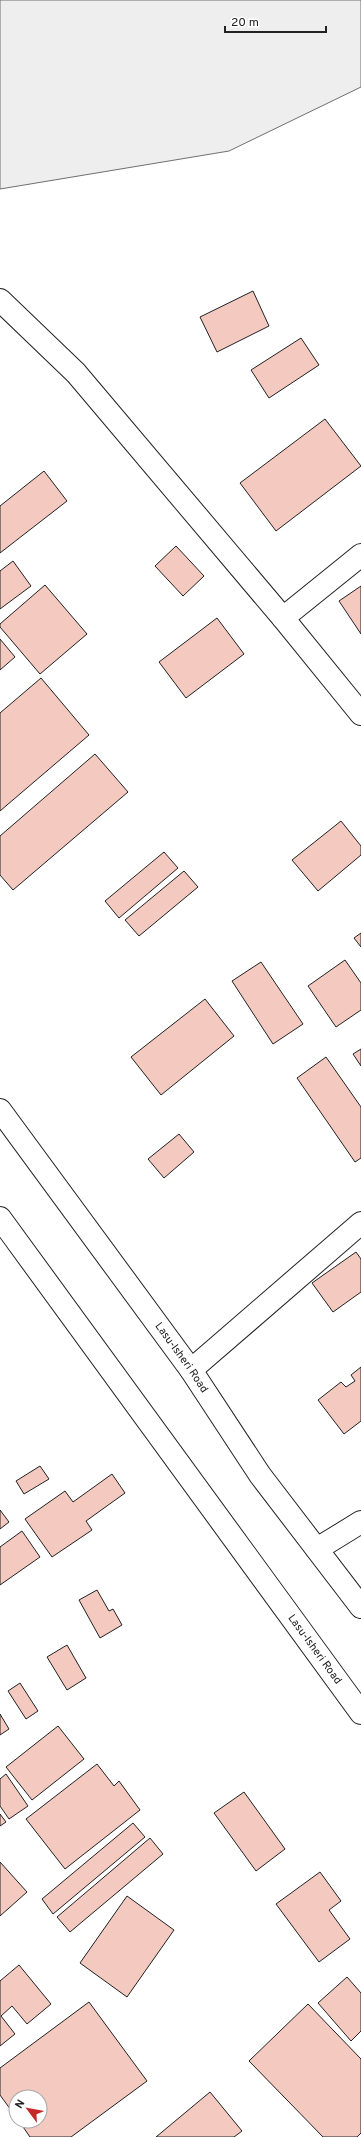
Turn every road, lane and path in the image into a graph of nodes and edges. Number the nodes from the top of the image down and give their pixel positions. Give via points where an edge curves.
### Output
1 (0, 300) edge
2 (361, 555) edge
3 (283, 618) junction
4 (361, 714) edge
5 (0, 1110) edge
6 (0, 1218) edge
7 (361, 1223) edge
8 (191, 1370) junction
9 (361, 1522) edge
10 (317, 1549) junction
11 (360, 1601) edge
12 (361, 1713) edge

1 - 3 main road via 76,373
2 - 3 main road
3 - 4 main road
5 - 8 main road, Lasu-Isheri Road
6 - 12 main road, Lasu-Isheri Road
7 - 8 main road
8 - 10 main road, Lasu-Isheri Road via 260,1475
9 - 10 main road
10 - 11 main road, Lasu-Isheri Road

